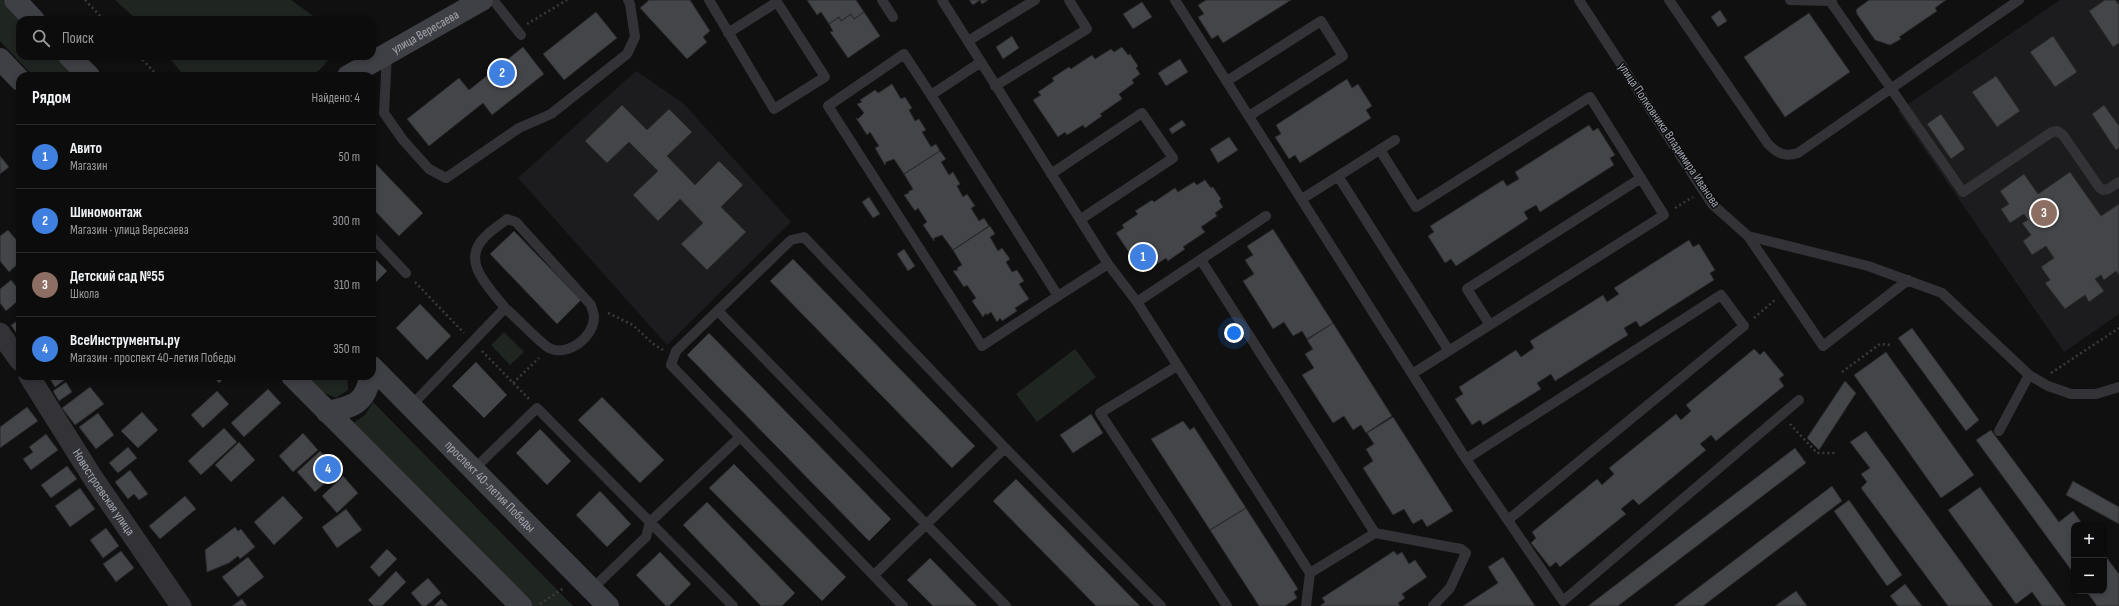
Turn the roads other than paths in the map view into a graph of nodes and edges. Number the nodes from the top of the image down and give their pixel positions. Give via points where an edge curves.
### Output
1 (15, 0) edge
2 (482, 0) edge
3 (493, 0) edge
4 (628, 0) edge
5 (709, 0) edge
6 (882, 0) edge
7 (942, 0) edge
8 (1035, 0) edge
9 (1069, 0) edge
10 (1175, 0) edge
11 (1580, 0) edge
12 (1669, 0) edge
13 (1790, 0) edge
14 (2019, 0) edge
15 (1831, 1) edge
16 (30, 16) edge
17 (893, 17) dead end
18 (519, 33) road end
19 (728, 33) junction
20 (968, 41) junction
21 (388, 52) junction
22 (0, 59) edge
23 (376, 59) edge
24 (73, 60) edge
25 (375, 60) edge
26 (981, 62) junction
27 (85, 72) edge
28 (355, 72) edge
29 (16, 76) edge
30 (1226, 81) junction
31 (995, 86) junction
32 (1890, 89) junction
33 (931, 95) junction
34 (1249, 116) junction
35 (1395, 140) dead end
36 (1380, 150) junction
37 (1051, 174) junction
38 (1338, 176) junction
39 (1641, 178) junction
40 (2119, 182) edge
41 (1302, 199) junction
42 (1266, 216) dead end
43 (1082, 219) junction
44 (1748, 236) junction
45 (376, 242) edge
46 (1202, 260) junction
47 (1108, 264) junction
48 (406, 273) dead end
49 (1908, 280) junction
50 (1058, 296) junction
51 (1137, 302) junction
52 (506, 308) junction
53 (718, 311) junction
54 (1490, 325) junction
55 (0, 333) edge
56 (1449, 351) junction
57 (16, 355) edge
58 (1177, 366) junction
59 (376, 371) edge
60 (1412, 374) junction
61 (2029, 375) junction
62 (31, 380) edge
63 (296, 380) edge
64 (370, 380) edge
65 (2119, 387) edge
66 (1799, 400) dead end
67 (411, 406) junction
68 (327, 412) junction
69 (2000, 431) dead end
70 (740, 436) junction
71 (1005, 448) junction
72 (1466, 459) junction
73 (474, 470) junction
74 (1508, 520) junction
75 (650, 522) junction
76 (928, 524) junction
77 (1375, 533) junction
78 (1310, 573) junction
79 (874, 575) junction
80 (585, 583) junction
81 (181, 606) edge
82 (521, 606) edge
83 (608, 606) edge
84 (733, 606) edge
85 (904, 606) edge
86 (1006, 606) edge
87 (1161, 606) edge
88 (1227, 606) edge
89 (1306, 606) edge
90 (1433, 606) edge

1 - 16 main road
2 - 21 main road, улица Вересаева
3 - 18 lane
4 - 21 lane via 635,37 627,54 551,114 519,128 446,178 429,169 403,140 384,113
5 - 19 lane
6 - 17 lane
7 - 20 lane
8 - 20 lane
9 - 31 lane via 1087,29
10 - 30 lane
11 - 44 lane, улица Полковника Владимира Иванова via 1712,204
12 - 32 lane via 1768,144 1774,151 1783,155 1798,153
13 - 15 lane
14 - 32 lane
15 - 32 lane
19 - 19 lane via 774,109 825,77 777,2
20 - 26 lane
21 - 23 main road, улица Вересаева
22 - 29 main road
24 - 27 main road
25 - 28 main road, улица Вересаева
26 - 31 lane
26 - 33 lane
30 - 34 lane
30 - 34 lane via 1321,21 1343,56
31 - 37 lane
32 - 40 lane via 1963,192 2057,131 2063,135 2099,187 2103,190 2108,189
33 - 50 lane
33 - 50 lane via 904,54 828,106 982,346
34 - 41 lane
35 - 36 lane
36 - 38 lane
36 - 39 lane via 1416,207 1590,97
37 - 43 lane
37 - 43 lane via 1142,113 1147,119 1173,158
38 - 41 lane
38 - 56 lane
39 - 54 lane via 1664,215
39 - 54 lane via 1467,288
41 - 60 lane
42 - 46 lane
43 - 47 lane
44 - 49 lane, улица Полковника Владимира Иванова via 1868,266
44 - 49 lane via 1823,346
45 - 48 lane
46 - 51 lane
46 - 77 lane
47 - 50 lane
47 - 51 lane
49 - 61 lane, улица Полковника Владимира Иванова via 1942,293
51 - 58 lane
52 - 52 lane via 549,348 562,350 580,342 591,332 594,317 592,305 516,222 507,220 483,238 474,251 476,270
52 - 67 lane
53 - 70 lane via 676,351 671,365
53 - 71 lane via 791,240 804,237
53 - 76 lane
54 - 56 lane
55 - 57 street
56 - 60 lane
58 - 78 lane
58 - 88 lane via 1100,413
59 - 67 main road, проспект 40-летия Победы
60 - 72 lane
61 - 65 lane, улица Полковника Владимира Иванова via 2048,386 2071,394 2096,394
61 - 69 lane
62 - 81 street, Новостроевская улица via 92,478
63 - 68 main road
64 - 68 main road via 360,400 353,406
66 - 74 lane via 1563,601
67 - 73 main road, проспект 40-летия Победы
68 - 82 main road
70 - 75 lane
70 - 79 lane
71 - 76 lane
71 - 87 lane
72 - 74 lane
72 - 74 lane via 1721,295 1744,326
73 - 75 lane via 537,408
73 - 80 main road, проспект 40-летия Победы
75 - 80 lane via 646,536
75 - 84 lane
76 - 79 lane
76 - 86 lane
77 - 78 lane
77 - 90 lane via 1461,549 1466,553 1450,588
78 - 89 lane
79 - 85 lane
80 - 83 main road, проспект 40-летия Победы

